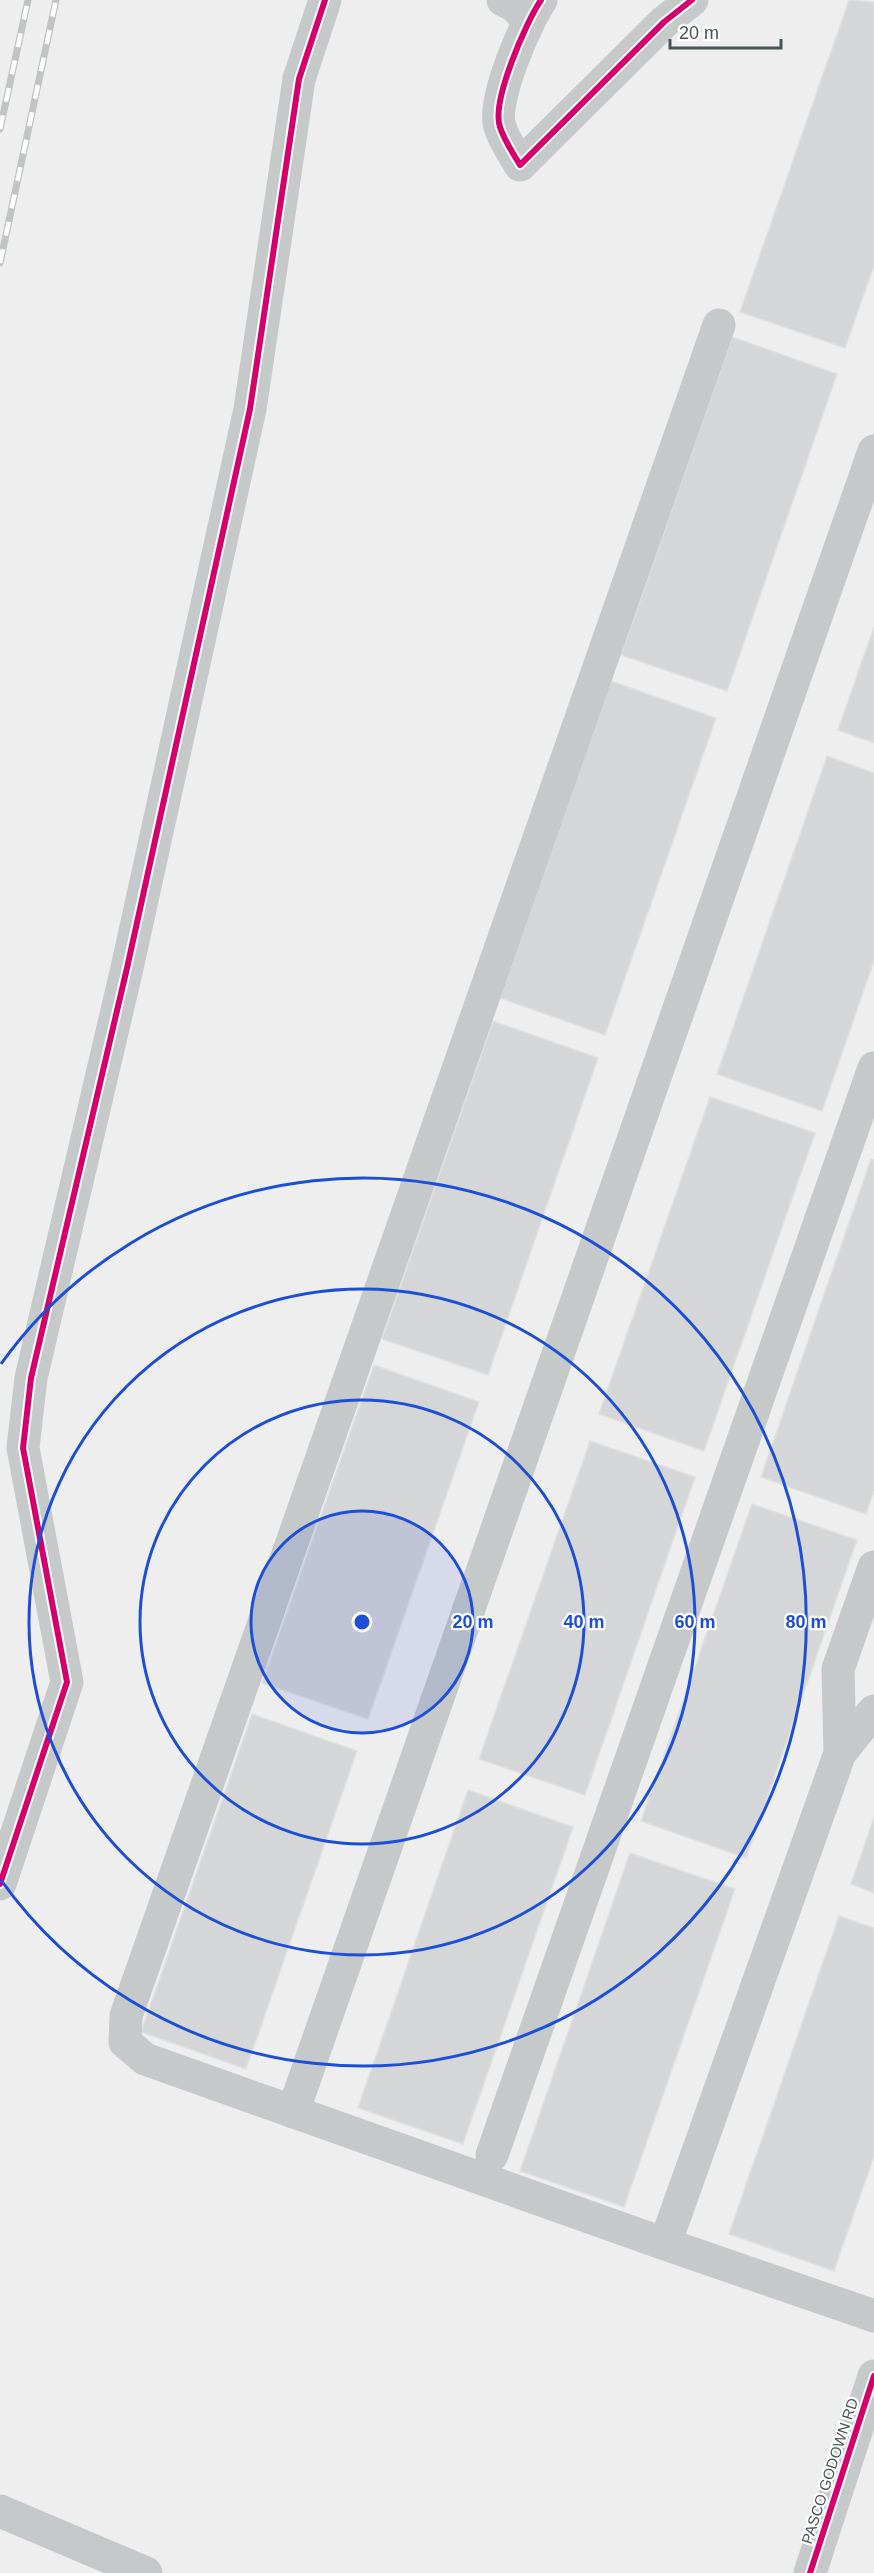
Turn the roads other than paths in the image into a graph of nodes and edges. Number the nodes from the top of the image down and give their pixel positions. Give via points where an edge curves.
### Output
1 (325, 0) edge
2 (692, 0) edge
3 (524, 6) edge
4 (719, 325) dead end
5 (874, 451) edge
6 (874, 1068) edge
7 (874, 1567) edge
8 (874, 1711) edge
9 (840, 1753) junction
10 (0, 1884) edge
11 (293, 2112) junction
12 (492, 2155) dead end
13 (665, 2244) junction
14 (874, 2316) edge
15 (874, 2376) edge
16 (0, 2511) edge
17 (0, 2529) edge
18 (98, 2573) edge
19 (146, 2573) edge
20 (810, 2573) edge

1 - 10 street via 299,79 250,409 127,968 31,1378 23,1448 67,1682
2 - 3 street via 664,22 520,165 499,126 500,100
4 - 11 street via 126,2016 125,2042 145,2059
5 - 11 street
6 - 12 street
7 - 9 street via 838,1669
8 - 9 street
9 - 13 street
11 - 13 street
13 - 14 street
15 - 20 street, PASCO GODOWN RD
16 - 19 main road
17 - 18 main road

